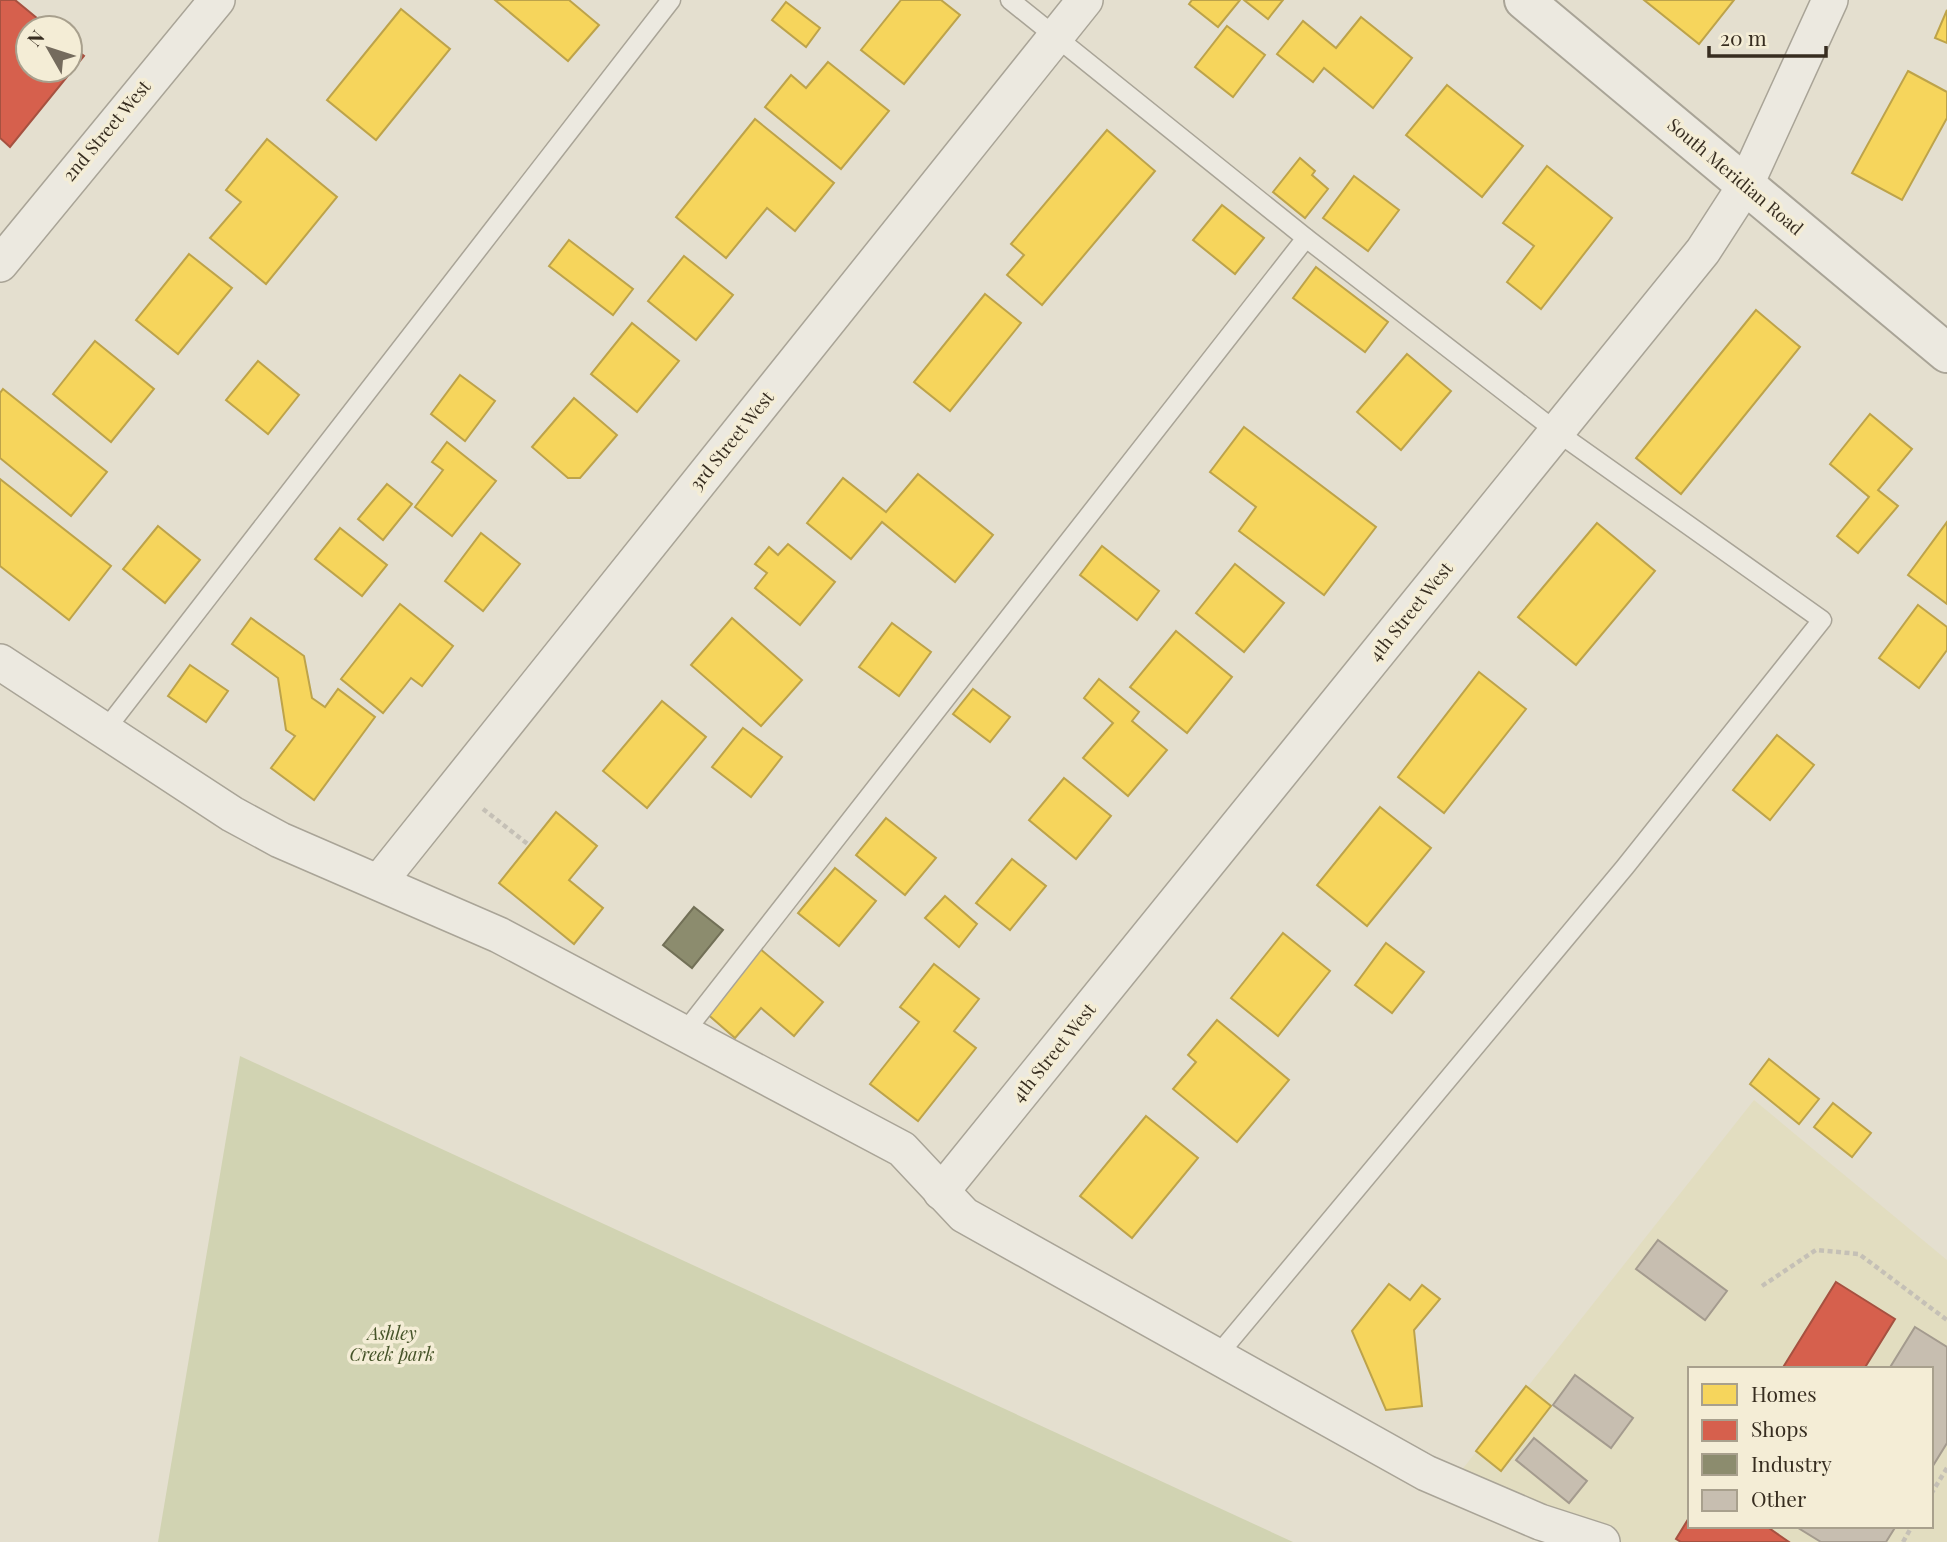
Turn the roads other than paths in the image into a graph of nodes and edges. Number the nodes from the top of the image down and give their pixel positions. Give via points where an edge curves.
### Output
1 (217, 0) edge
2 (671, 0) edge
3 (1010, 0) edge
4 (1084, 0) edge
5 (1524, 0) edge
6 (1830, 0) edge
7 (1056, 36) junction
8 (1745, 186) junction
9 (1306, 238) junction
10 (0, 264) edge
11 (1947, 353) edge
12 (1557, 432) junction
13 (0, 662) edge
14 (106, 729) junction
15 (379, 882) junction
16 (684, 1032) junction
17 (941, 1192) junction
18 (1217, 1356) junction
19 (1602, 1542) edge

1 - 10 street, 2nd Street West
2 - 14 lane
3 - 7 lane
4 - 7 street, 3rd Street West
5 - 8 street, South Meridian Road
6 - 8 street, 4th Street West
7 - 9 lane
7 - 15 street, 3rd Street West
8 - 11 street, South Meridian Road
8 - 12 street, 4th Street West via 1703,251
9 - 12 lane
9 - 16 lane
12 - 17 street, 4th Street West
12 - 18 lane via 1822,620 1625,867
13 - 14 street
14 - 15 street via 232,814
15 - 16 street via 499,934
16 - 17 street via 902,1149
17 - 18 street via 964,1215
18 - 19 street via 1426,1473 1541,1522

